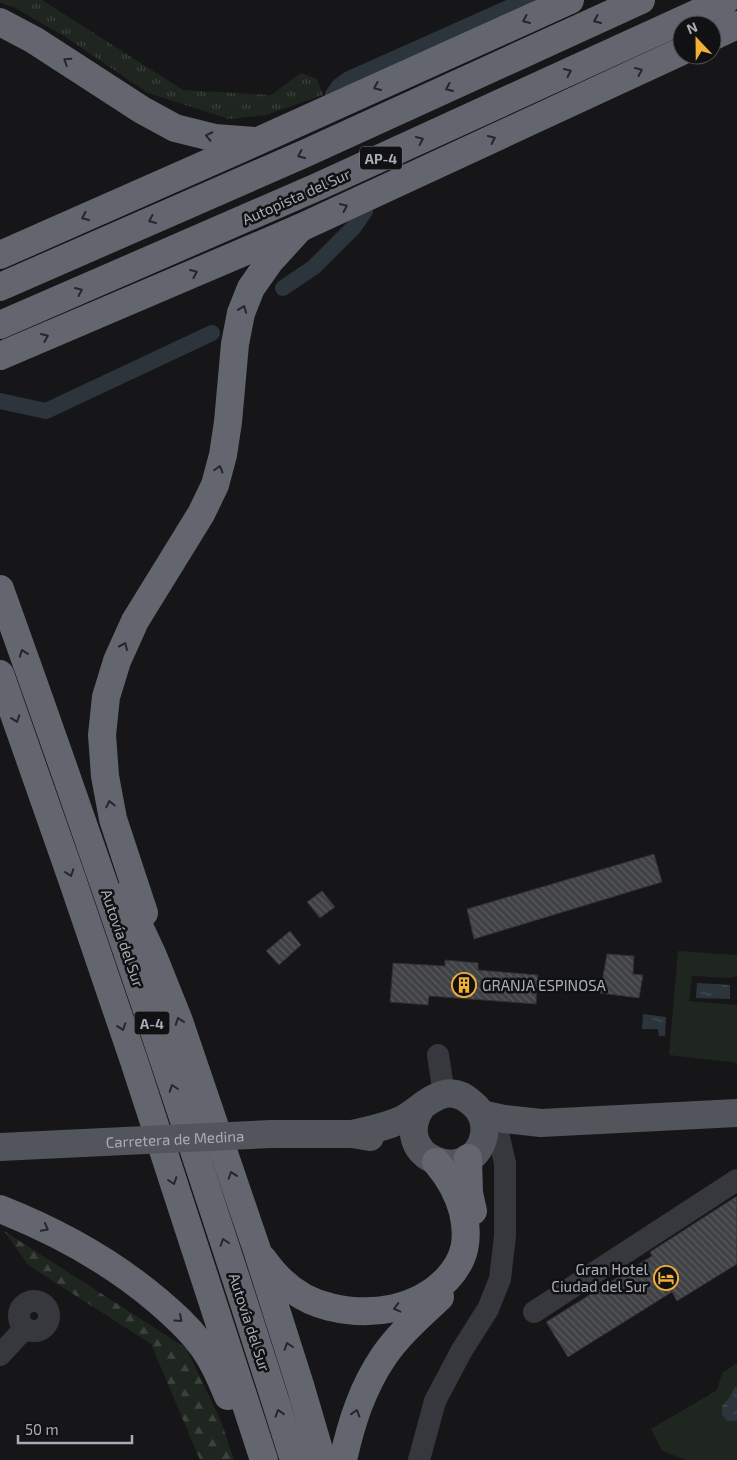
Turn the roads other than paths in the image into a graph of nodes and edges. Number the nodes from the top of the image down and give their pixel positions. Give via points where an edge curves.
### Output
1 (570, 0) edge
2 (641, 0) edge
3 (726, 0) edge
4 (0, 22) edge
5 (737, 26) edge
6 (722, 33) edge
7 (672, 56) edge
8 (258, 141) junction
9 (300, 228) junction
10 (0, 255) edge
11 (0, 287) edge
12 (0, 325) edge
13 (0, 356) edge
14 (0, 589) edge
15 (0, 674) edge
16 (35, 686) junction
17 (153, 956) junction
18 (438, 1055) dead end
19 (433, 1100) junction
20 (737, 1113) edge
21 (481, 1114) junction
22 (541, 1123) junction
23 (352, 1134) junction
24 (0, 1147) edge
25 (482, 1148) junction
26 (428, 1156) junction
27 (737, 1180) edge
28 (0, 1208) edge
29 (257, 1250) junction
30 (534, 1312) dead end
31 (25, 1328) dead end
32 (0, 1355) edge
33 (249, 1460) edge
34 (264, 1460) edge
35 (294, 1460) edge
36 (322, 1460) edge
37 (343, 1460) edge
38 (419, 1460) edge

1 -> 8 highway
2 -> 11 highway, AP-4 via 306,153
12 -> 3 highway, Autopista del Sur / AP-4 via 318,187
8 -> 4 highway via 215,138 174,128
5 - 6 highway
9 -> 7 highway
8 -> 10 highway
13 -> 9 highway
17 -> 9 highway via 147,923 113,819 105,776 102,735 106,698 134,621 201,514 215,485 228,422 235,344 241,313 251,288
16 -> 14 highway, Autovía del Sur / A-4
15 -> 34 highway, Autovía del Sur / A-4 via 134,1062
16 - 17 highway via 74,763 128,904
35 -> 16 highway, Autovía del Sur / A-4 via 162,1053
29 -> 17 highway via 179,1021
18 - 19 street
19 - 21 main road via 455,1094 466,1098
19 - 23 main road via 380,1128
19 - 26 main road via 416,1114 414,1125 416,1142
20 - 22 main road
21 - 22 main road
21 - 25 main road via 484,1123
22 - 25 main road via 512,1131
23 - 24 main road, Carretera de Medina, bridge via 272,1134
23 - 26 main road via 403,1143
25 - 26 main road via 458,1163 447,1164
37 -> 25 highway via 358,1406 384,1356 461,1274 470,1258 474,1224 469,1193
25 - 38 street via 505,1163 505,1236 500,1279 488,1309 435,1401
26 -> 29 highway via 447,1175 456,1190 466,1224 466,1242 455,1270 422,1299 384,1311 328,1307 284,1283
27 - 30 street
28 -> 33 highway via 84,1248 137,1283 182,1322 215,1366 233,1406
36 -> 29 highway
31 - 32 street

